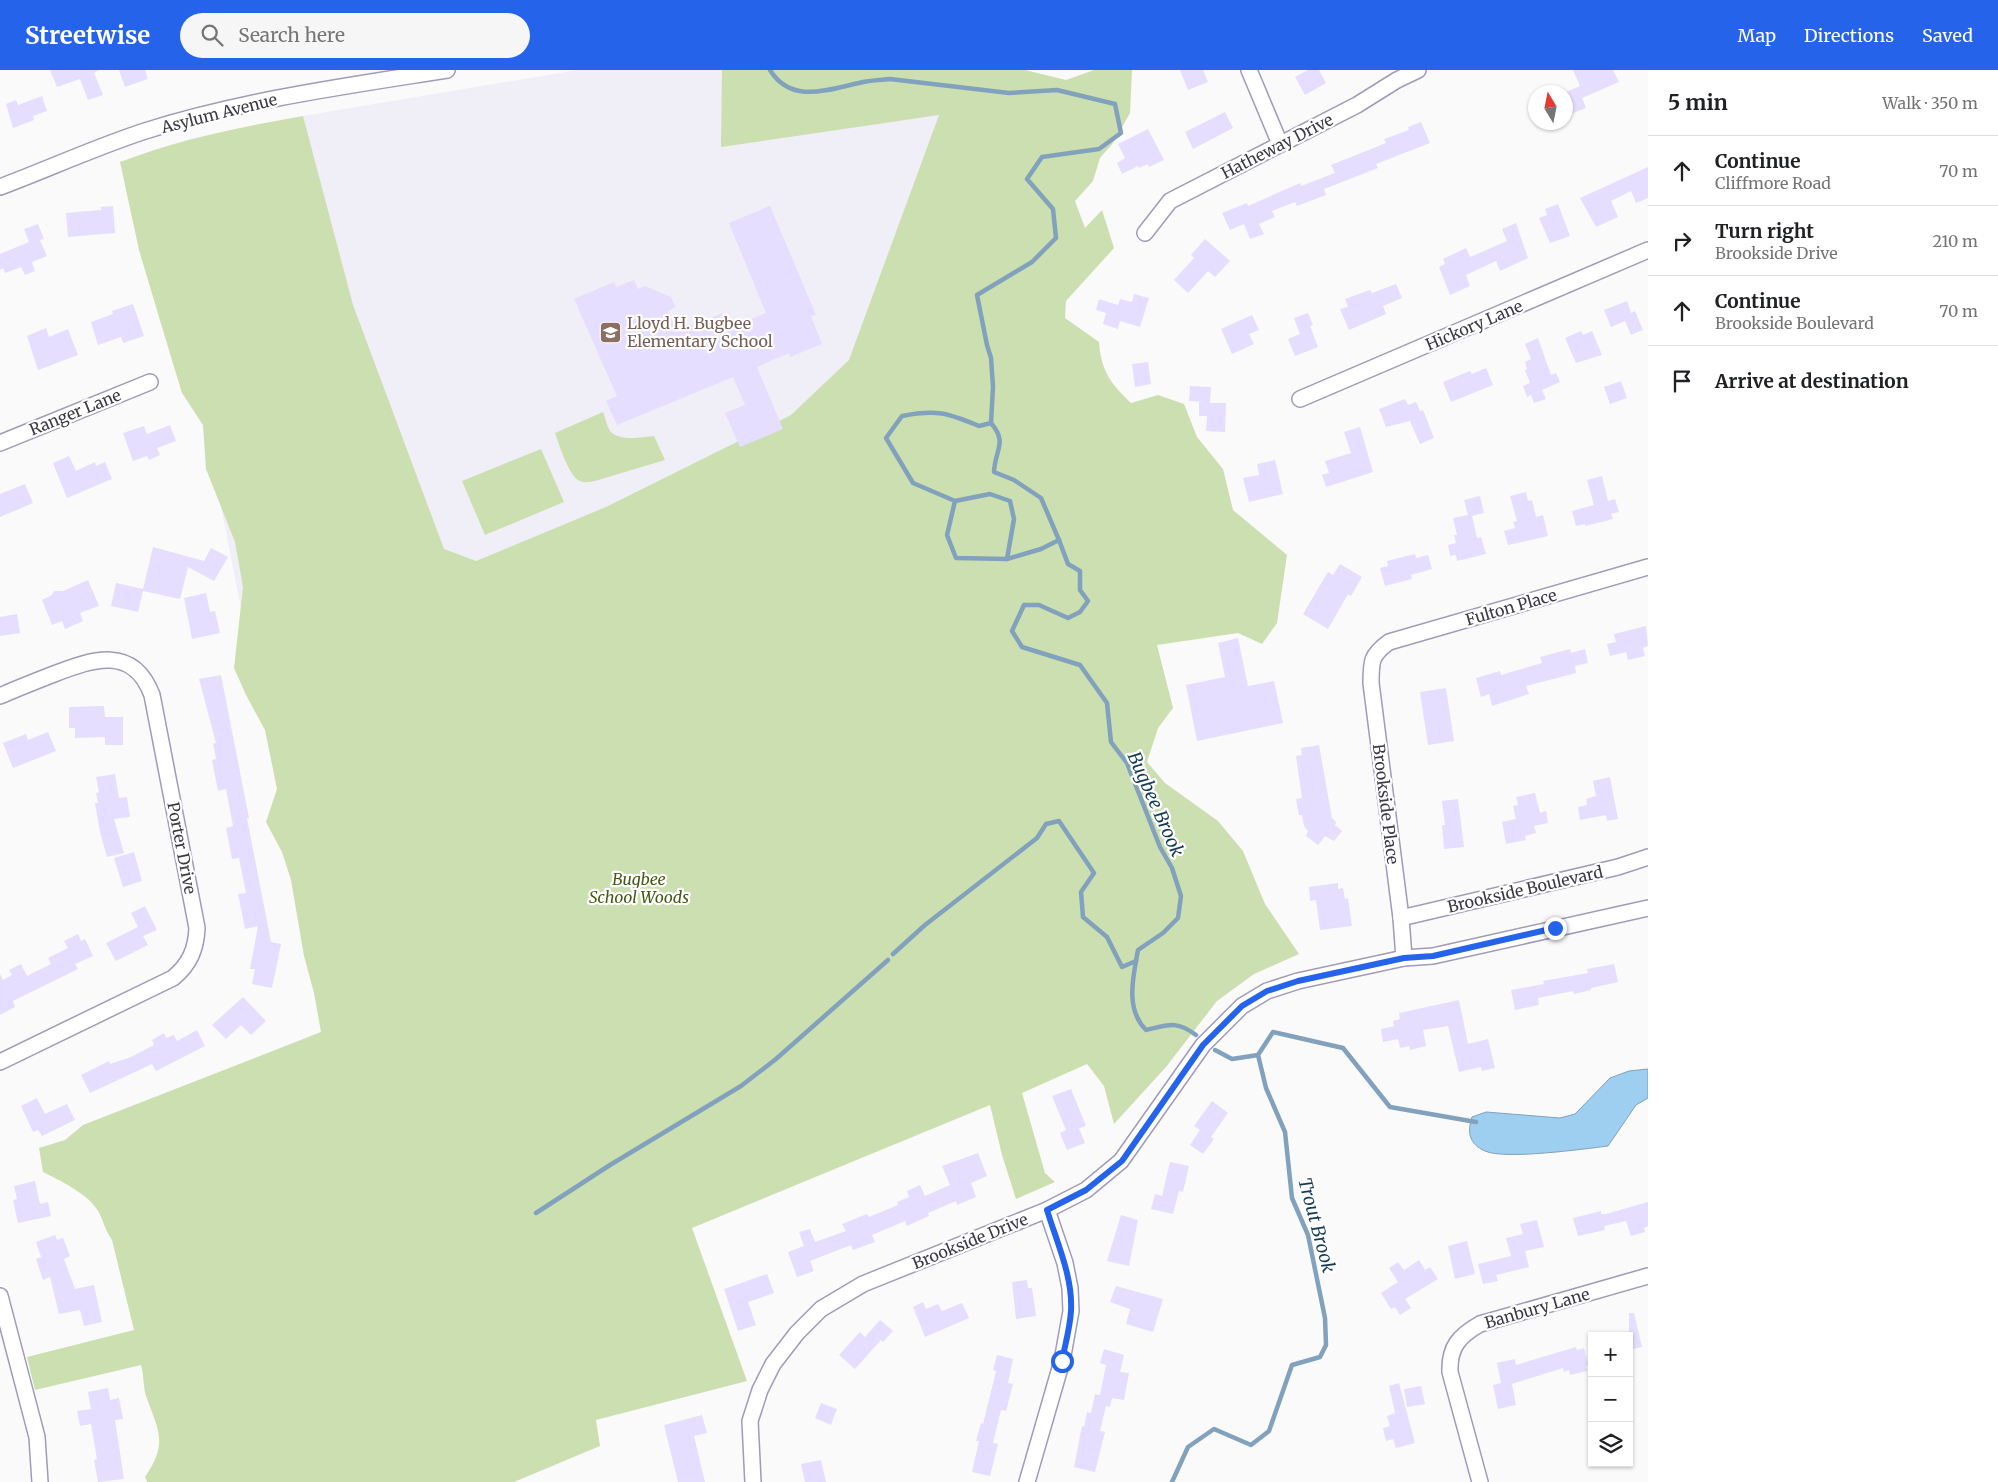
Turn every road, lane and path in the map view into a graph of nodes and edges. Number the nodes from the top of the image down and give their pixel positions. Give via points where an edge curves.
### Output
1 (447, 70) edge
2 (1249, 70) edge
3 (1418, 70) edge
4 (363, 76) edge
5 (1280, 144) junction
6 (0, 187) edge
7 (1145, 233) dead end
8 (1648, 250) edge
9 (150, 382) dead end
10 (1300, 399) dead end
11 (0, 443) edge
12 (1648, 567) edge
13 (1376, 651) joint
14 (0, 696) edge
15 (1648, 857) edge
16 (1648, 908) edge
17 (1401, 918) junction
18 (1404, 958) junction
19 (0, 1062) edge
20 (1047, 1210) junction
21 (1648, 1276) edge
22 (0, 1296) edge
23 (40, 1482) edge
24 (753, 1482) edge
25 (1027, 1482) edge
26 (1480, 1482) edge

1 - 4 street, Asylum Avenue
2 - 5 street
3 - 5 street, Hatheway Drive
4 - 6 street, Asylum Avenue via 145,132
5 - 7 street, Hatheway Drive via 1170,201
8 - 10 street, Hickory Lane
9 - 11 street, Ranger Lane
12 - 13 street, Fulton Place via 1389,642
13 - 17 street, Brookside Place via 1370,665 1371,683
14 - 19 street, Porter Drive via 79,664 101,659 123,662 142,676 152,695 198,928 188,964 173,978
15 - 17 street, Brookside Boulevard via 1618,867
16 - 18 street via 1433,956
17 - 18 street, Brookside Place
18 - 20 street, Brookside Drive via 1298,981 1267,991 1242,1006 1203,1045 1122,1161 1086,1190
20 - 24 street, Brookside Drive via 863,1284 821,1309 773,1364 760,1390 750,1421
20 - 25 street via 1070,1288 1071,1311 1062,1361
21 - 26 street, Banbury Lane via 1480,1324 1457,1342 1449,1356 1450,1372
22 - 23 street via 37,1437

